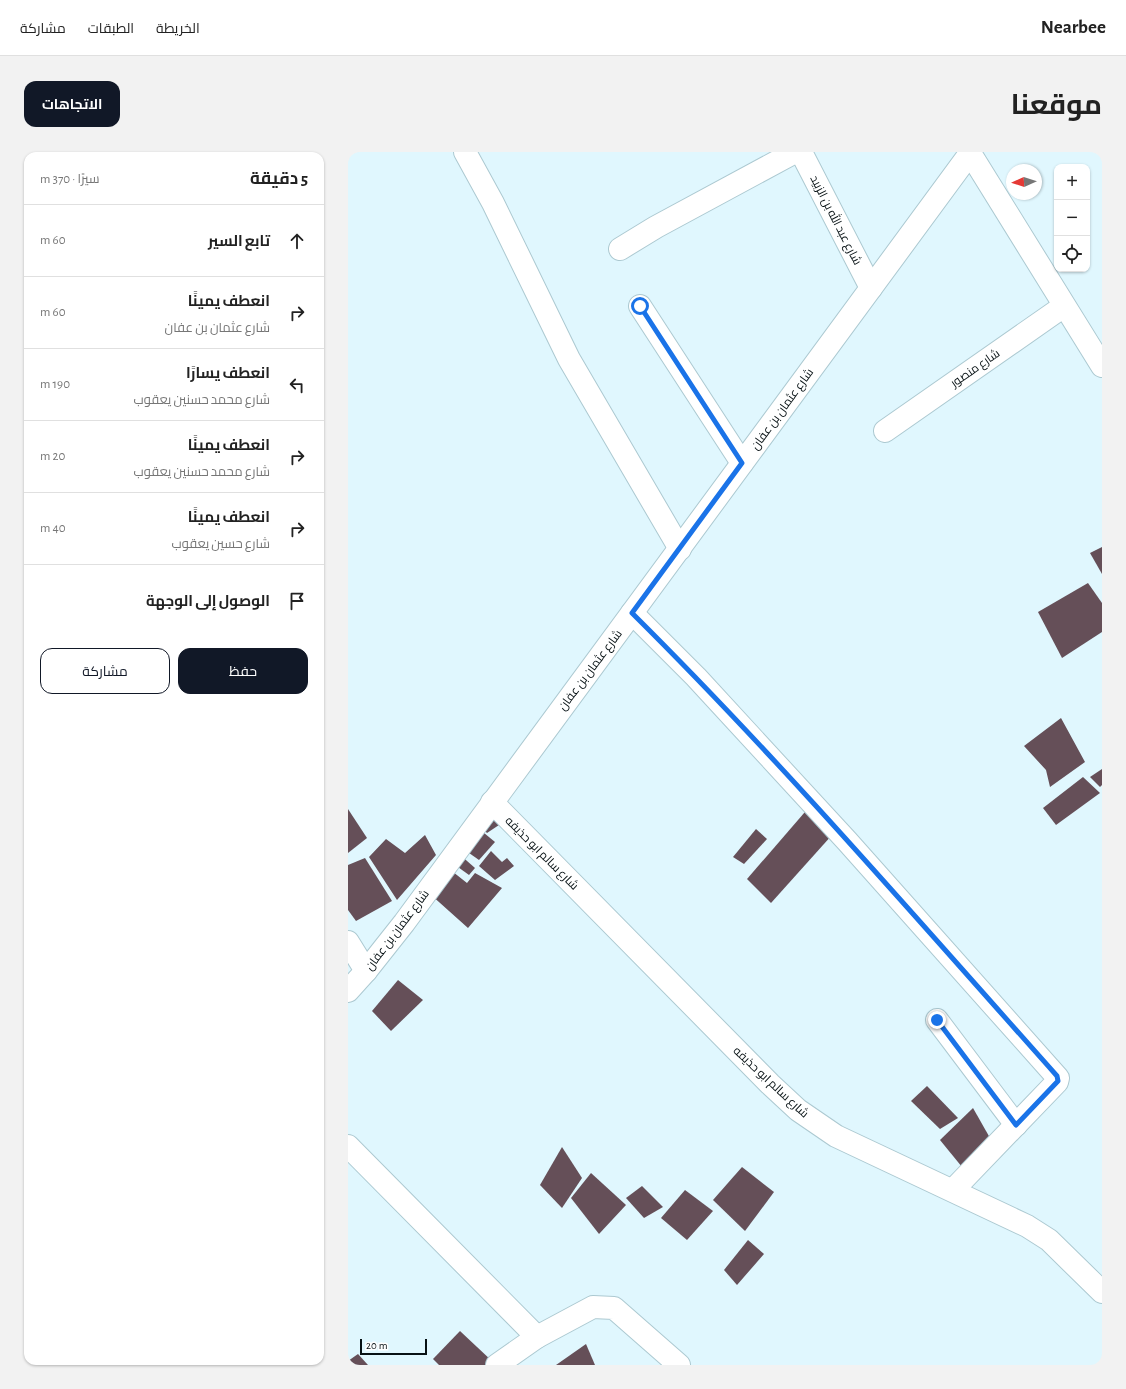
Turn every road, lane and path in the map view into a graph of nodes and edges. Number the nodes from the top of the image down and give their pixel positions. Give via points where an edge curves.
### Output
1 (465, 152) edge
2 (795, 152) edge
3 (800, 152) edge
4 (970, 153) edge
5 (620, 249) dead end
6 (871, 288) junction
7 (640, 306) dead end
8 (1064, 306) junction
9 (1102, 366) edge
10 (885, 431) dead end
11 (742, 463) junction
12 (680, 549) junction
13 (632, 613) junction
14 (492, 802) junction
15 (348, 942) edge
16 (366, 971) junction
17 (348, 991) edge
18 (937, 1020) dead end
19 (1016, 1125) junction
20 (348, 1146) edge
21 (953, 1190) junction
22 (1102, 1292) edge
23 (537, 1337) junction
24 (497, 1365) edge
25 (679, 1365) edge

1 - 12 street via 497,210 569,359
2 - 5 street
3 - 6 street, شارع عبد الله بن الزبيد
4 - 6 street, شارع عثمان بن عفان
4 - 8 street
6 - 11 street, شارع عثمان بن عفان
7 - 11 street
8 - 9 street
8 - 10 street, شارع منصور
11 - 12 street, شارع عثمان بن عفان
12 - 13 street, شارع عثمان بن عفان
13 - 14 street, شارع عثمان بن عفان
13 - 19 street via 696,677 842,835 1057,1076 1057,1082
14 - 16 street, شارع عثمان بن عفان
14 - 21 street, شارع سالم ابو حذيفه via 798,1110 836,1136
15 - 16 street
16 - 17 street, شارع عثمان بن عفان
18 - 19 street
19 - 21 street
20 - 23 street
21 - 22 street, شارع سالم ابو حذيفه via 1027,1226 1049,1240
23 - 24 street
23 - 25 street via 593,1306 614,1308

